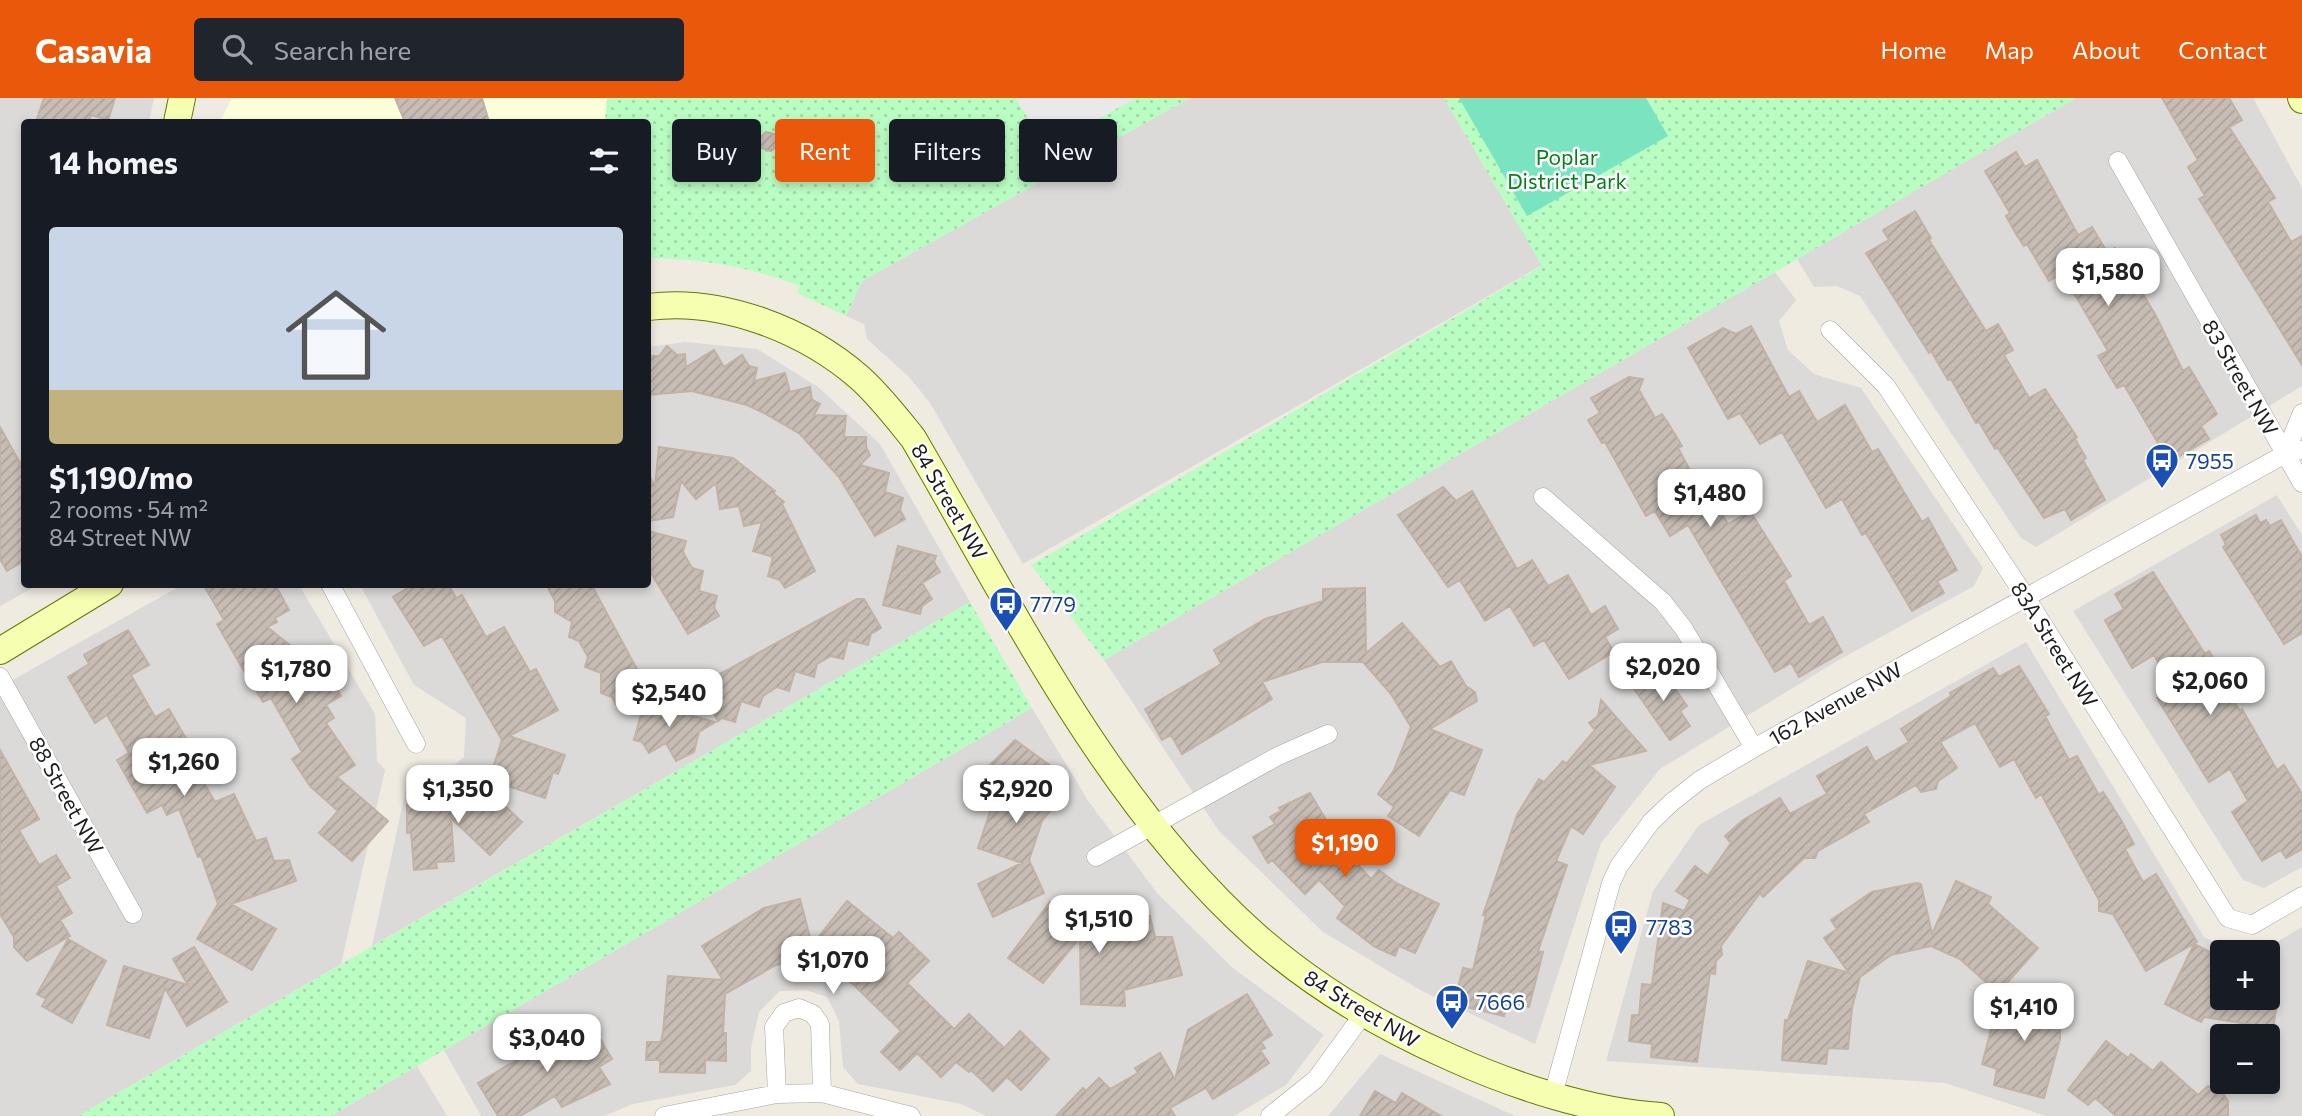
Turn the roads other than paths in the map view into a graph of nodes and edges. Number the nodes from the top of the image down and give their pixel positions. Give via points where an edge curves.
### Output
1 (182, 98) edge
2 (178, 119) edge
3 (2118, 161) dead end
4 (651, 307) edge
5 (1830, 330) dead end
6 (2302, 413) edge
7 (2293, 452) edge
8 (2302, 483) edge
9 (1543, 497) dead end
10 (103, 588) edge
11 (332, 588) edge
12 (2025, 596) junction
13 (0, 651) edge
14 (0, 677) edge
15 (1328, 734) dead end
16 (416, 744) dead end
17 (1754, 748) junction
18 (1154, 824) junction
19 (1096, 857) dead end
20 (2294, 901) edge
21 (133, 914) dead end
22 (1364, 1013) junction
23 (776, 1094) junction
24 (825, 1094) junction
25 (1553, 1095) junction
26 (664, 1116) edge
27 (911, 1116) edge
28 (1270, 1116) edge
29 (1661, 1116) edge

1 - 2 street
3 - 7 street, 83 Street NW
4 - 18 street, 84 Street NW via 691,307 759,321 833,358 884,402 913,438 1083,726
5 - 12 street, 83A Street NW via 1886,386
6 - 7 street
7 - 8 street, 83 Street NW
7 - 12 street, 162 Avenue NW
9 - 17 street via 1663,602 1684,629
10 - 13 street
11 - 16 street
12 - 17 street, 162 Avenue NW
12 - 20 street, 83A Street NW via 2228,918 2252,925
14 - 21 street, 88 Street NW
15 - 18 street
17 - 25 street, 162 Avenue NW via 1672,802 1619,866
18 - 19 street
18 - 22 street, 84 Street NW via 1253,934 1314,982
22 - 25 street, 84 Street NW via 1399,1035 1497,1078
22 - 28 street via 1316,1079
23 - 24 street
23 - 24 street via 774,1027 784,1013 799,1008 813,1014 820,1024
23 - 26 street
24 - 27 street
25 - 29 street, 84 Street NW

